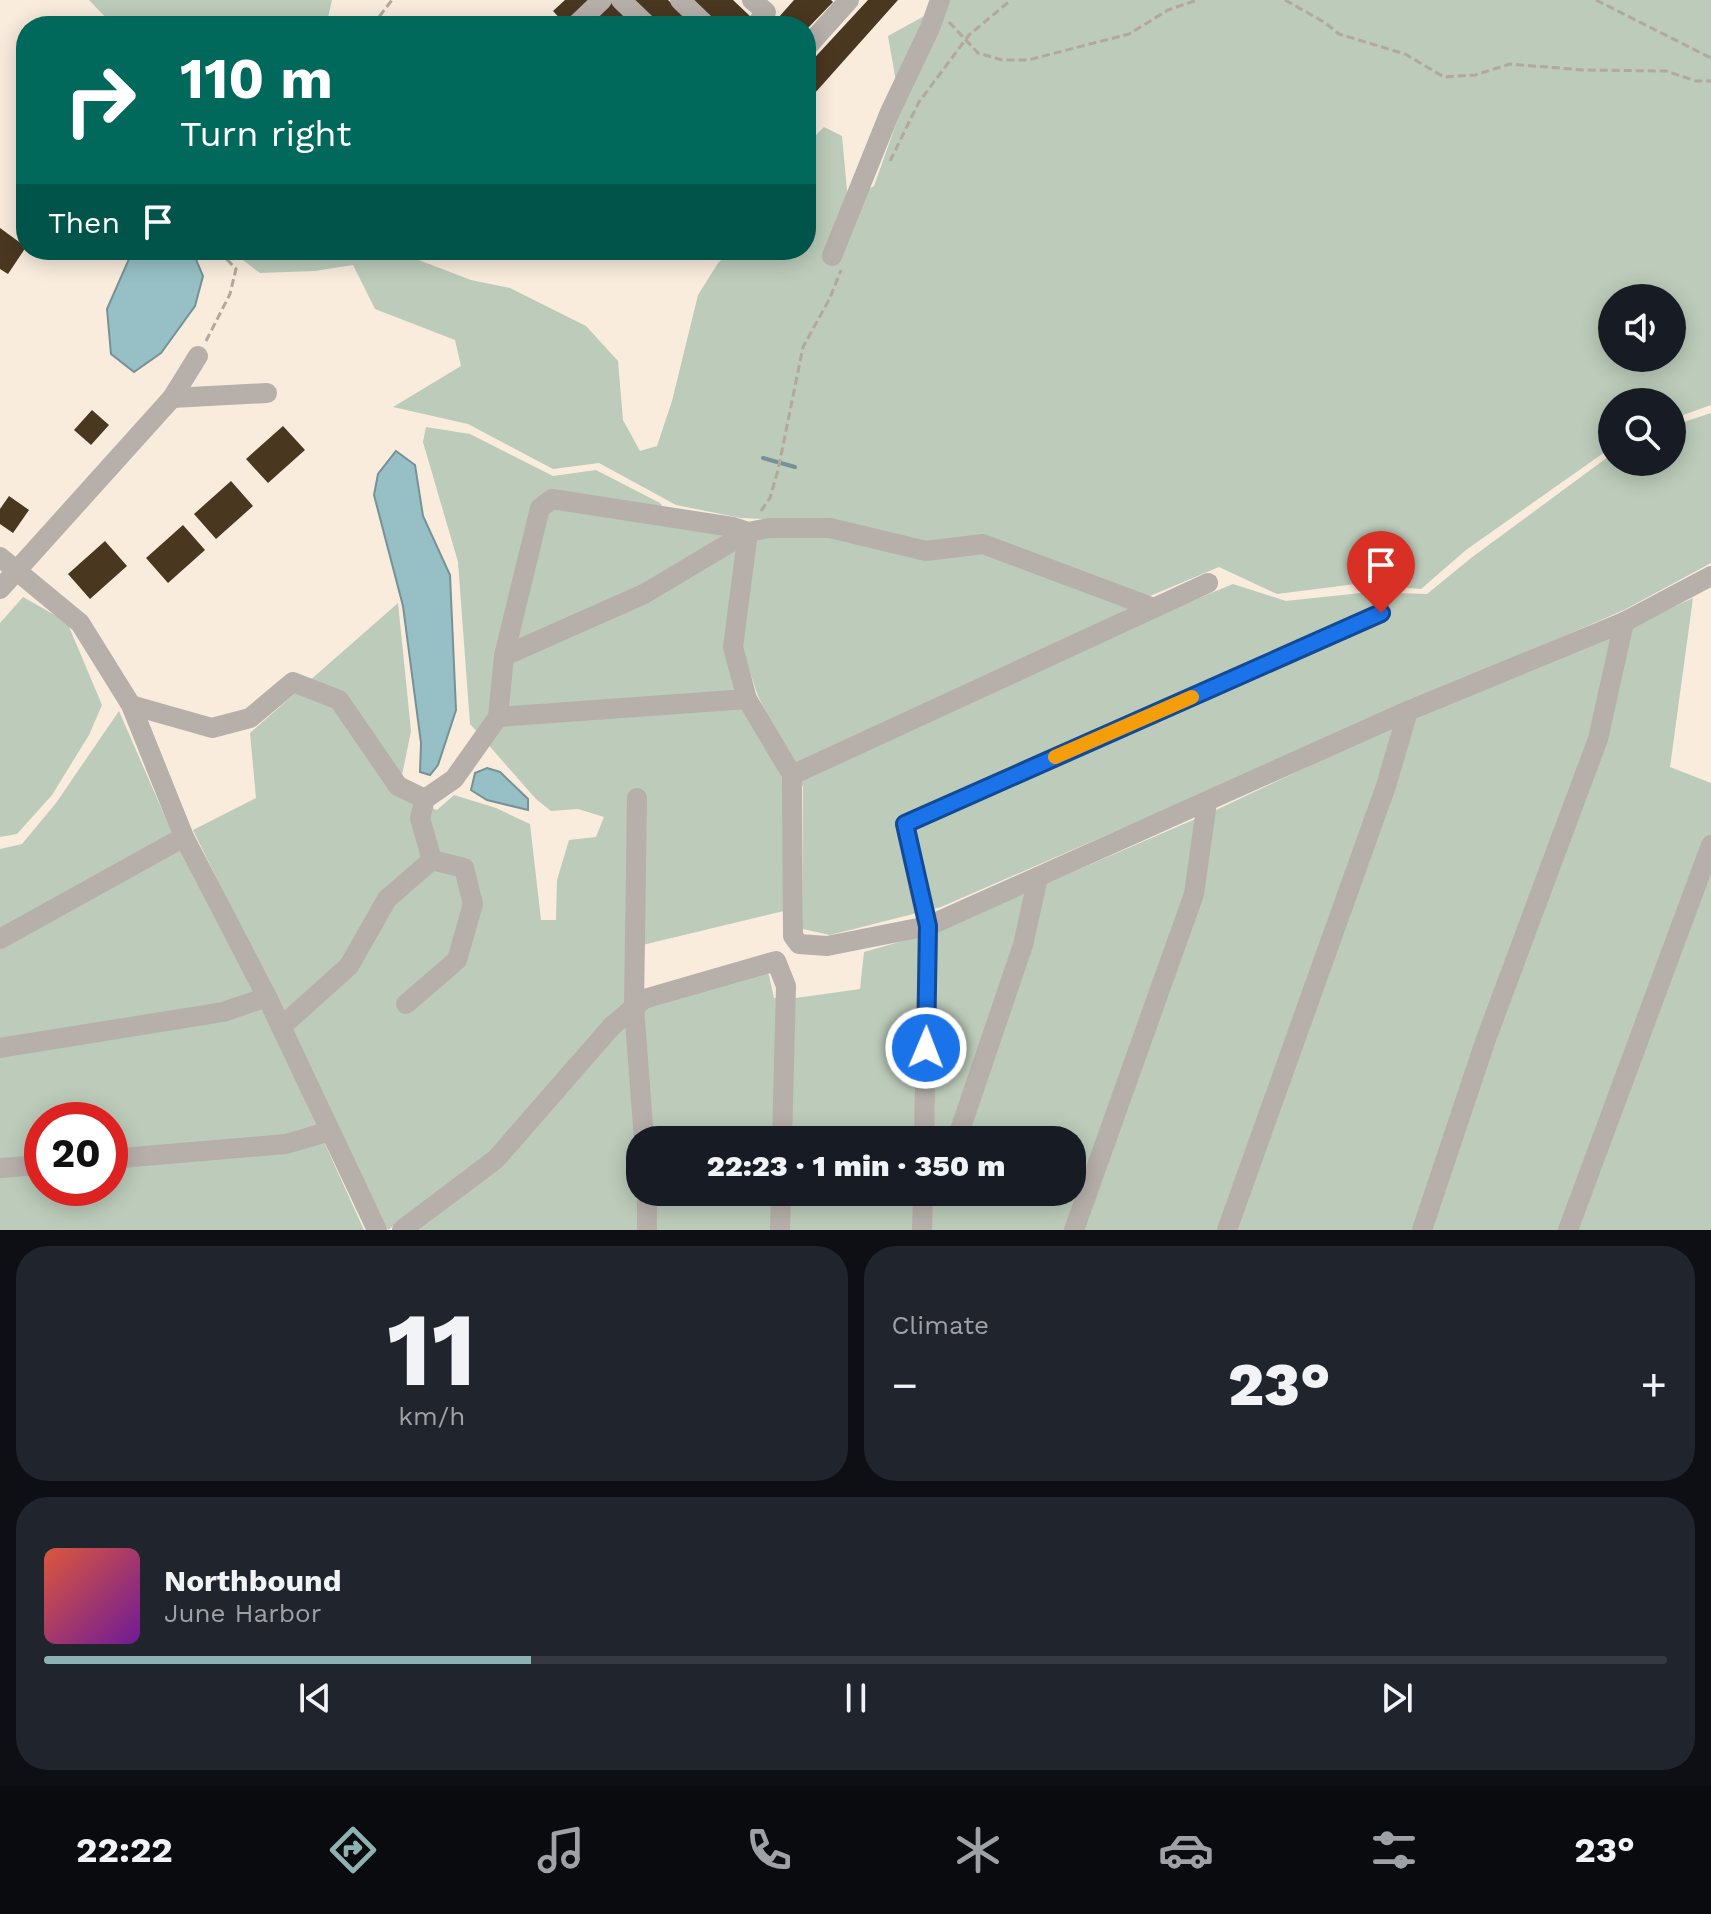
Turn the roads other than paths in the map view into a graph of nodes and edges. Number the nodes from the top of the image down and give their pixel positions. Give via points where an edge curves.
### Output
1 (602, 0) edge
2 (621, 0) edge
3 (680, 0) edge
4 (849, 0) edge
5 (943, 10) edge
6 (585, 16) edge
7 (638, 16) edge
8 (697, 16) edge
9 (816, 37) edge
10 (837, 263) road end
11 (198, 356) road end
12 (267, 393) dead end
13 (172, 398) junction
14 (748, 532) junction
15 (0, 557) edge
16 (17, 569) junction
17 (1711, 576) edge
18 (1208, 583) dead end
19 (0, 589) edge
20 (1154, 608) junction
21 (1381, 613) dead end
22 (1624, 622) junction
23 (504, 656) junction
24 (747, 699) junction
25 (131, 705) junction
26 (1408, 711) junction
27 (498, 717) junction
28 (792, 775) junction
29 (637, 798) dead end
30 (425, 799) junction
31 (1207, 802) junction
32 (184, 837) junction
33 (1711, 845) edge
34 (432, 860) junction
35 (1038, 877) junction
36 (928, 926) junction
37 (0, 939) edge
38 (267, 997) junction
39 (406, 1004) dead end
40 (634, 1007) junction
41 (281, 1027) junction
42 (0, 1048) edge
43 (643, 1126) edge
44 (782, 1126) edge
45 (924, 1126) edge
46 (961, 1126) edge
47 (330, 1131) junction
48 (128, 1157) edge
49 (24, 1166) edge
50 (0, 1168) edge
51 (647, 1206) edge
52 (781, 1206) edge
53 (923, 1206) edge
54 (377, 1230) edge
55 (402, 1230) edge
56 (647, 1230) edge
57 (780, 1230) edge
58 (922, 1230) edge
59 (1074, 1230) edge
60 (1227, 1230) edge
61 (1422, 1230) edge
62 (1568, 1230) edge

1 - 6 street
2 - 7 street
3 - 8 street
4 - 9 street
5 - 10 street via 890,112
11 - 13 street
12 - 13 street
13 - 16 street
14 - 20 street via 830,528 926,551 983,544
14 - 23 street via 644,594
14 - 23 street via 552,499 540,508
14 - 24 street via 733,647
15 - 16 street
16 - 19 street
16 - 25 street via 80,623
17 - 22 street
18 - 20 street
20 - 28 street
21 - 36 street via 905,824
22 - 26 street
22 - 61 street via 1598,739 1486,1039
23 - 27 street
24 - 27 street
24 - 28 street
25 - 30 street via 212,728 250,718 293,682 339,700 398,786
25 - 32 street
26 - 31 street
26 - 60 street
27 - 30 street via 454,779
28 - 36 street via 793,936 799,944 827,946
29 - 40 street
30 - 34 street via 420,818
31 - 35 street
31 - 59 street via 1194,894
32 - 37 street
32 - 38 street
33 - 62 street
34 - 39 street via 464,868 473,904 457,960
34 - 41 street via 387,899 349,966
35 - 36 street
35 - 46 street via 1023,945
36 - 45 street
38 - 41 street
38 - 42 street via 223,1012
40 - 43 street
40 - 44 street via 644,999 776,961 786,986
40 - 55 street via 496,1159
41 - 47 street
47 - 48 street via 286,1144
47 - 54 street
49 - 50 street
51 - 56 street
52 - 57 street
53 - 58 street

